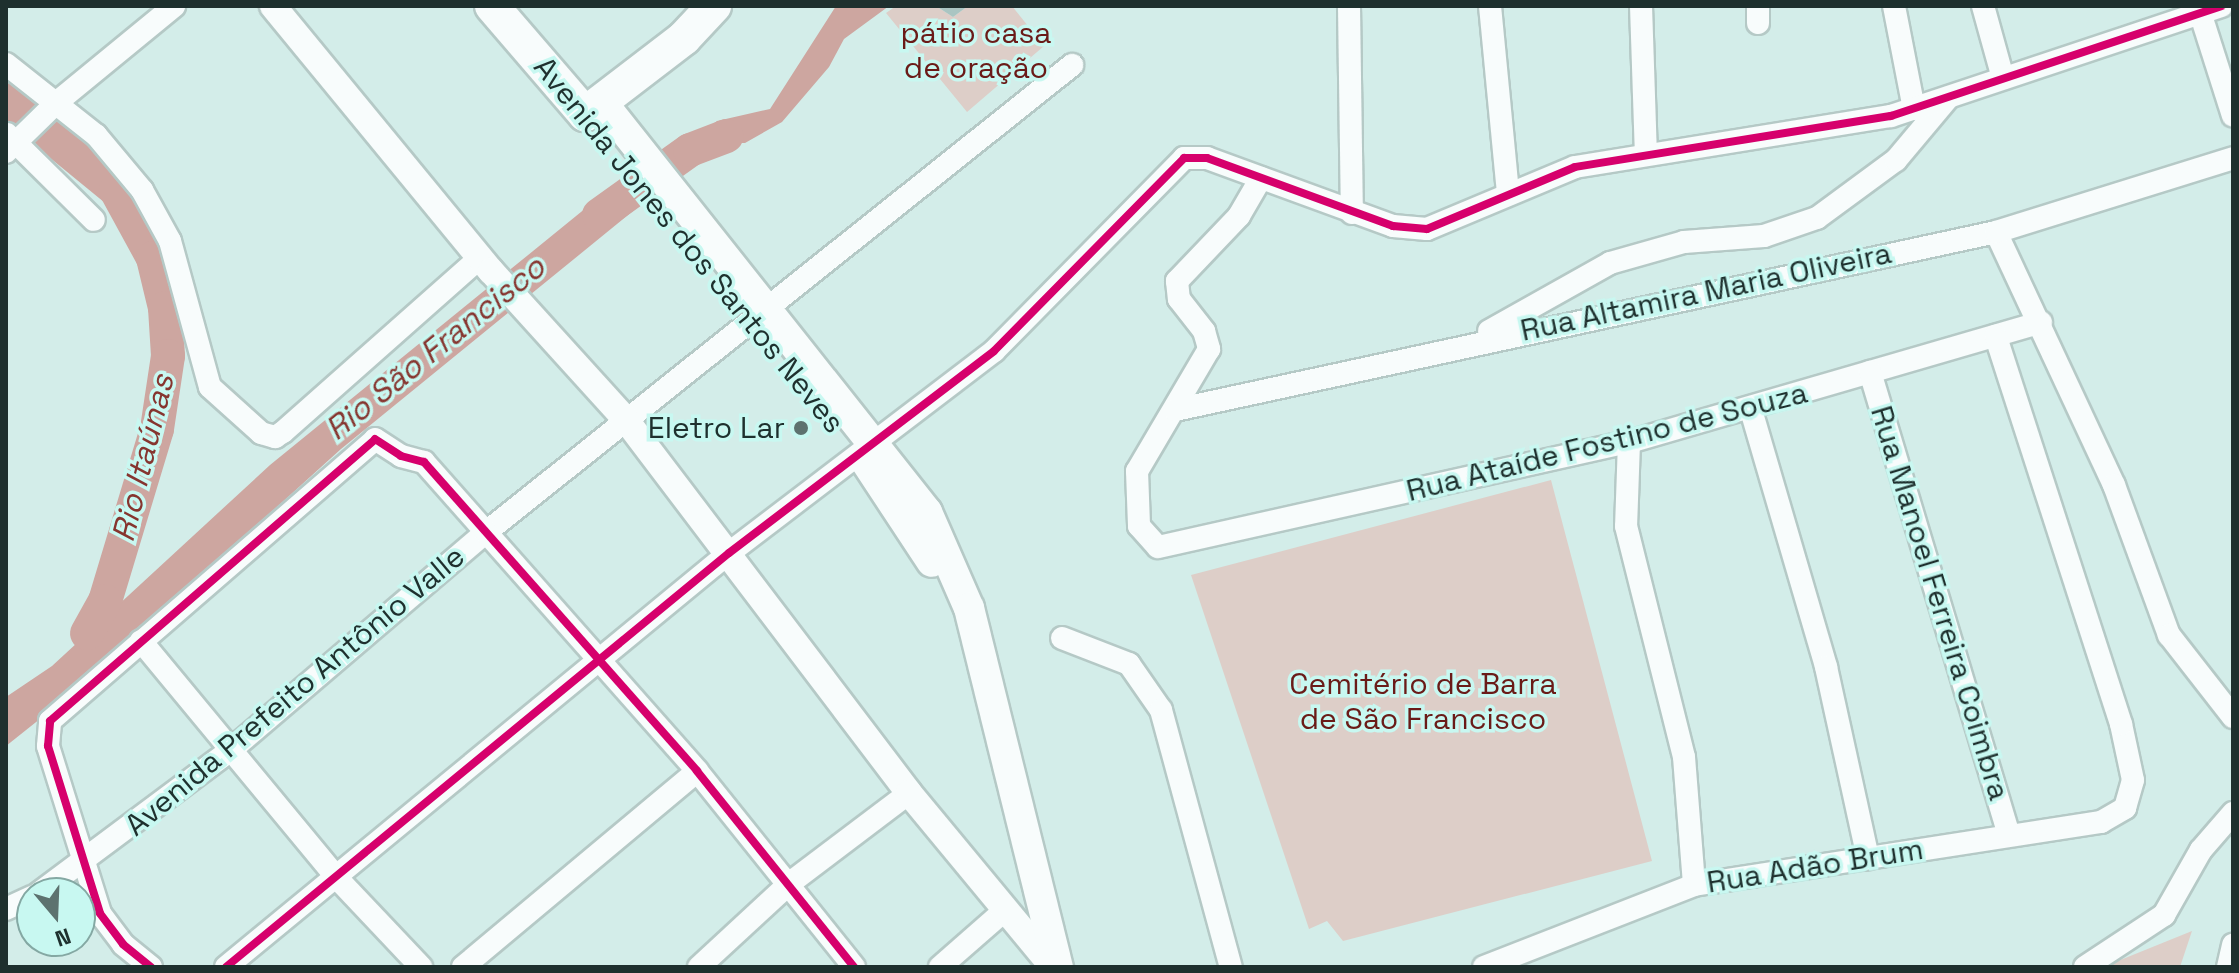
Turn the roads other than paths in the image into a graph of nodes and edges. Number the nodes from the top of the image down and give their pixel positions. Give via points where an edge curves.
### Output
1 (174, 6) edge
2 (273, 6) edge
3 (492, 6) edge
4 (521, 6) edge
5 (714, 6) edge
6 (1349, 6) edge
7 (1490, 6) edge
8 (1641, 6) edge
9 (1894, 6) edge
10 (1983, 6) edge
11 (2206, 8) edge
12 (6, 64) edge
13 (1072, 65) dead end
14 (2003, 78) junction
15 (1948, 98) junction
16 (53, 106) junction
17 (593, 108) junction
18 (1914, 109) junction
19 (2233, 116) edge
20 (13, 140) edge
21 (1646, 154) junction
22 (2233, 158) edge
23 (1261, 178) junction
24 (1508, 194) junction
25 (1352, 213) junction
26 (94, 220) dead end
27 (1996, 232) junction
28 (486, 264) junction
29 (759, 315) junction
30 (2041, 322) junction
31 (1996, 336) junction
32 (1469, 342) junction
33 (1870, 372) junction
34 (1175, 410) junction
35 (1751, 410) junction
36 (626, 420) junction
37 (1629, 442) junction
38 (868, 448) junction
39 (485, 533) junction
40 (729, 553) junction
41 (1062, 638) dead end
42 (141, 641) junction
43 (598, 659) junction
44 (2233, 717) edge
45 (231, 750) junction
46 (697, 771) junction
47 (909, 793) junction
48 (2233, 813) edge
49 (2009, 834) junction
50 (1868, 858) junction
51 (87, 862) junction
52 (64, 877) edge
53 (336, 877) junction
54 (790, 883) junction
55 (1694, 885) junction
56 (1005, 910) junction
57 (151, 967) edge
58 (226, 967) edge
59 (421, 967) edge
60 (463, 967) edge
61 (699, 967) edge
62 (854, 967) edge
63 (940, 967) edge
64 (1055, 967) edge
65 (1231, 967) edge
66 (1484, 967) edge
67 (2085, 967) edge

1 - 16 street
2 - 28 street
3 - 17 main road, Avenida Jones dos Santos Neves
4 - 17 main road, Avenida Jones dos Santos Neves
5 - 17 main road via 684,38
6 - 25 street
7 - 24 street
8 - 21 street
9 - 18 street
10 - 14 street
11 - 14 street
11 - 19 street
12 - 16 street
13 - 29 street, Avenida Prefeito Antônio Valle
14 - 15 street
15 - 18 street
15 - 32 street via 1896,160 1817,218 1764,236 1684,242 1610,263
16 - 20 street
16 - 28 street via 96,135 155,209 180,270 210,387 271,437
17 - 29 main road, Avenida Jones dos Santos Neves
18 - 21 street via 1826,128
20 - 26 street
21 - 24 street via 1575,167
22 - 27 street, Rua Altamira Maria Oliveira
23 - 25 street
23 - 34 street via 1239,216 1177,281 1179,299 1204,331 1209,349
23 - 38 street via 1200,156 1176,163 1098,251 994,351
24 - 25 street via 1427,229 1393,226
27 - 30 street
27 - 32 street, Rua Altamira Maria Oliveira
28 - 36 street
29 - 36 street, Avenida Prefeito Antônio Valle
29 - 38 main road, Avenida Jones dos Santos Neves
30 - 31 street, Rua Ataíde Fostino de Souza
30 - 44 street via 2114,485 2169,635
31 - 33 street, Rua Ataíde Fostino de Souza
31 - 49 street, Rua Adão Brum via 2116,709 2133,780 2125,808 2115,816
32 - 34 street, Rua Altamira Maria Oliveira
33 - 35 street, Rua Ataíde Fostino de Souza
33 - 49 street, Rua Manoel Ferreira Coimbra
34 - 37 street, Rua Ataíde Fostino de Souza via 1143,458 1135,482 1139,526 1150,542 1169,549
35 - 37 street, Rua Ataíde Fostino de Souza
35 - 50 street via 1826,667
36 - 39 street, Avenida Prefeito Antônio Valle
36 - 40 street
37 - 55 street via 1626,526 1684,757
38 - 40 street
38 - 64 main road, Avenida Jones dos Santos Neves via 980,652
39 - 42 street via 424,462 401,456 375,439
39 - 43 street
39 - 45 street, Avenida Prefeito Antônio Valle
40 - 43 street
40 - 47 street
41 - 65 street via 1129,664 1161,710
42 - 45 street
42 - 51 street via 53,715 48,746
43 - 46 street
43 - 53 street
45 - 51 street, Avenida Prefeito Antônio Valle
45 - 53 street
46 - 54 street
46 - 60 street
47 - 54 street
47 - 56 street
48 - 67 street via 2201,850 2164,915
49 - 50 street, Rua Adão Brum
50 - 55 street, Rua Adão Brum
51 - 52 street, Avenida Prefeito Antônio Valle
51 - 57 street via 108,927
53 - 58 street
53 - 59 street
54 - 61 street
54 - 62 street
55 - 66 street, Rua Adão Brum
56 - 63 street
56 - 64 street

